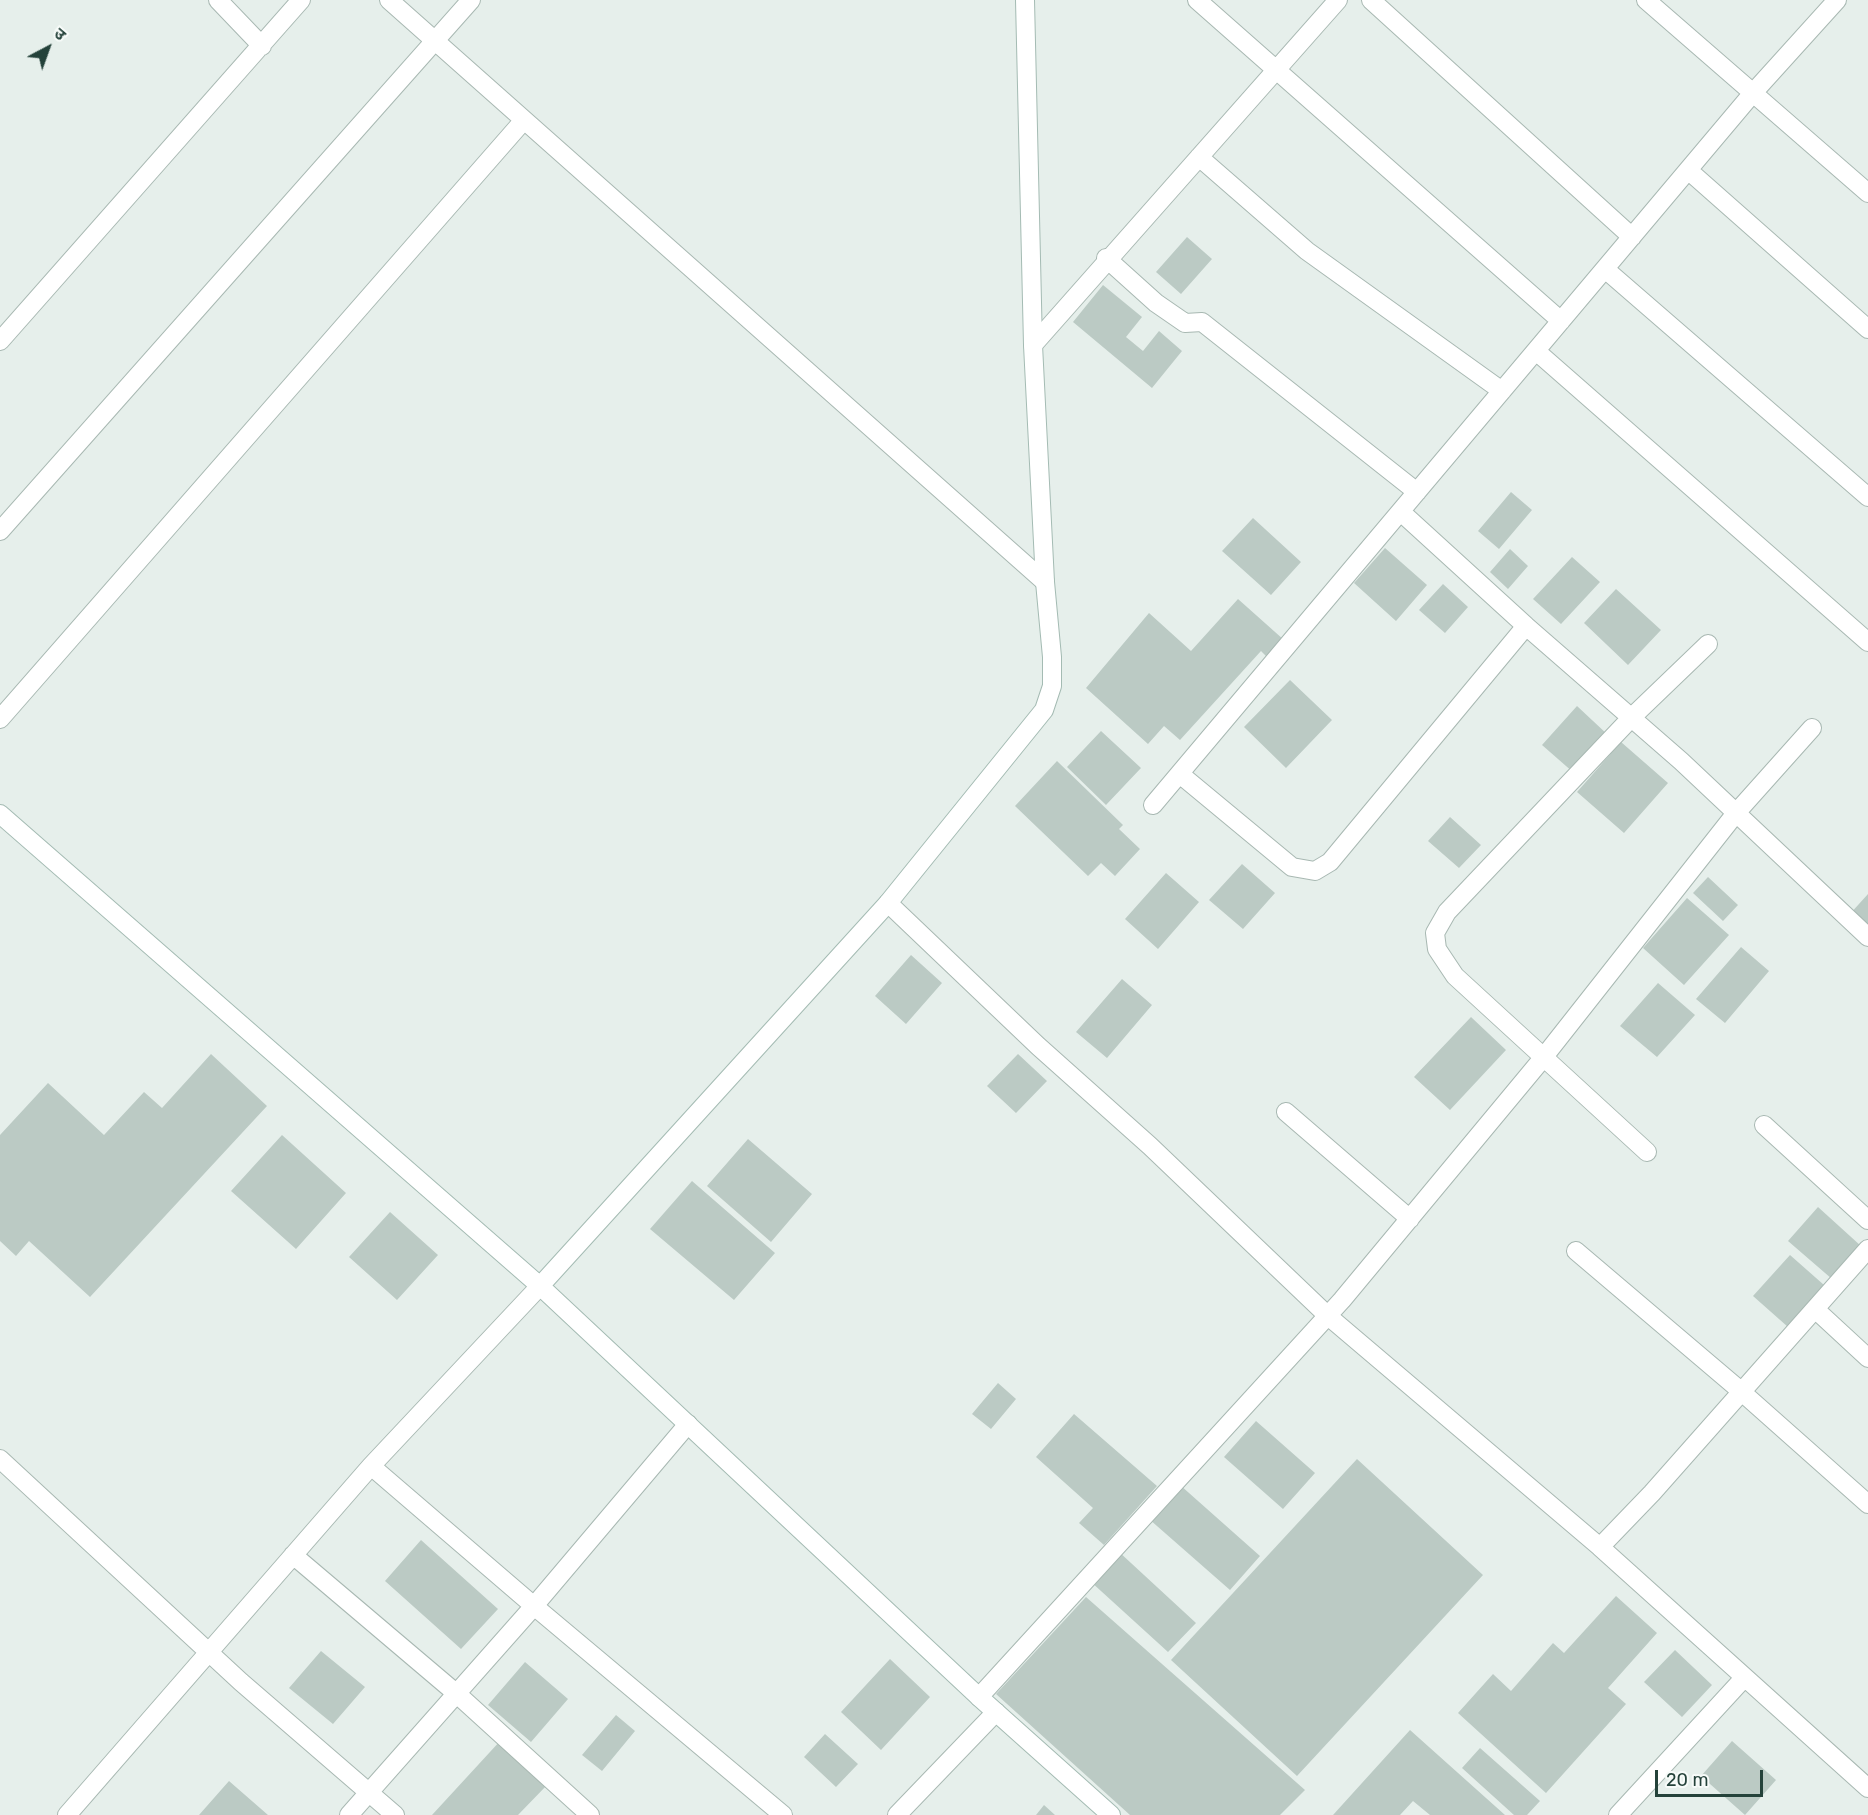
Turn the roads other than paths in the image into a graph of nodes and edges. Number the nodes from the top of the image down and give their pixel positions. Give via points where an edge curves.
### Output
1 (218, 0) edge
2 (301, 0) edge
3 (388, 0) edge
4 (471, 0) edge
5 (1025, 0) edge
6 (1197, 0) edge
7 (1338, 0) edge
8 (1371, 0) edge
9 (1646, 0) edge
10 (1837, 0) edge
11 (434, 40) junction
12 (262, 46) junction
13 (1276, 69) junction
14 (1752, 94) junction
15 (524, 120) junction
16 (1199, 157) junction
17 (1688, 170) junction
18 (1868, 193) edge
19 (1632, 237) junction
20 (1106, 258) junction
21 (1605, 269) junction
22 (1561, 321) junction
23 (1868, 329) edge
24 (0, 340) edge
25 (1033, 345) junction
26 (1536, 351) junction
27 (1502, 391) junction
28 (1417, 492) junction
29 (1868, 497) edge
30 (1401, 512) junction
31 (0, 531) edge
32 (1045, 582) junction
33 (1526, 626) junction
34 (1868, 642) edge
35 (1708, 644) dead end
36 (1632, 717) junction
37 (0, 719) edge
38 (1812, 728) dead end
39 (1181, 775) junction
40 (1153, 805) dead end
41 (1736, 813) junction
42 (0, 814) edge
43 (888, 903) junction
44 (1868, 937) edge
45 (1542, 1058) junction
46 (1286, 1112) dead end
47 (1764, 1125) dead end
48 (1647, 1152) dead end
49 (1410, 1220) junction
50 (1868, 1221) edge
51 (1868, 1249) edge
52 (1576, 1251) dead end
53 (540, 1286) junction
54 (1815, 1310) junction
55 (1328, 1316) junction
56 (1868, 1358) edge
57 (1742, 1392) junction
58 (688, 1424) junction
59 (0, 1459) edge
60 (371, 1466) junction
61 (1868, 1504) edge
62 (1600, 1547) junction
63 (293, 1554) junction
64 (534, 1606) junction
65 (209, 1651) junction
66 (1744, 1678) junction
67 (457, 1694) junction
68 (979, 1697) junction
69 (996, 1712) junction
70 (1868, 1788) edge
71 (369, 1793) junction
72 (67, 1815) edge
73 (349, 1815) edge
74 (395, 1815) edge
75 (590, 1815) edge
76 (783, 1815) edge
77 (897, 1815) edge
78 (1111, 1815) edge
79 (1618, 1815) edge

1 - 12 street
2 - 12 street
3 - 11 street
4 - 11 street
5 - 25 street
6 - 13 street
7 - 13 street
8 - 19 street
9 - 14 street
10 - 14 street
11 - 15 street
11 - 31 street
12 - 24 street
13 - 16 street
13 - 22 street
14 - 17 street
14 - 18 street
15 - 32 street
15 - 37 street
16 - 20 street
16 - 27 street via 1307,251
17 - 19 street
17 - 23 street
19 - 21 street
20 - 25 street
20 - 28 street via 1185,323 1202,322
21 - 22 street
21 - 29 street
22 - 26 street
25 - 32 street
26 - 27 street
26 - 34 street
27 - 28 street
28 - 30 street
30 - 33 street
30 - 39 street
32 - 43 street via 1052,686 1044,710
33 - 36 street
33 - 39 street via 1330,862 1315,871 1292,867
35 - 36 street
36 - 41 street
36 - 45 street via 1447,912 1436,933 1437,949 1455,976
38 - 41 street
39 - 40 street
41 - 44 street
41 - 45 street
42 - 53 street
43 - 53 street
43 - 55 street
45 - 48 street
45 - 49 street
46 - 49 street
47 - 50 street
49 - 55 street
51 - 54 street
52 - 57 street
53 - 58 street
53 - 60 street
54 - 56 street
54 - 57 street
55 - 62 street
55 - 68 street
57 - 61 street
57 - 62 street
58 - 64 street
58 - 68 street
59 - 65 street
60 - 63 street
60 - 64 street
62 - 66 street
63 - 65 street
63 - 67 street
64 - 67 street
64 - 76 street
65 - 71 street
65 - 72 street
66 - 70 street
66 - 79 street
67 - 71 street
67 - 75 street
68 - 69 street
69 - 77 street
69 - 78 street
71 - 73 street
71 - 74 street

